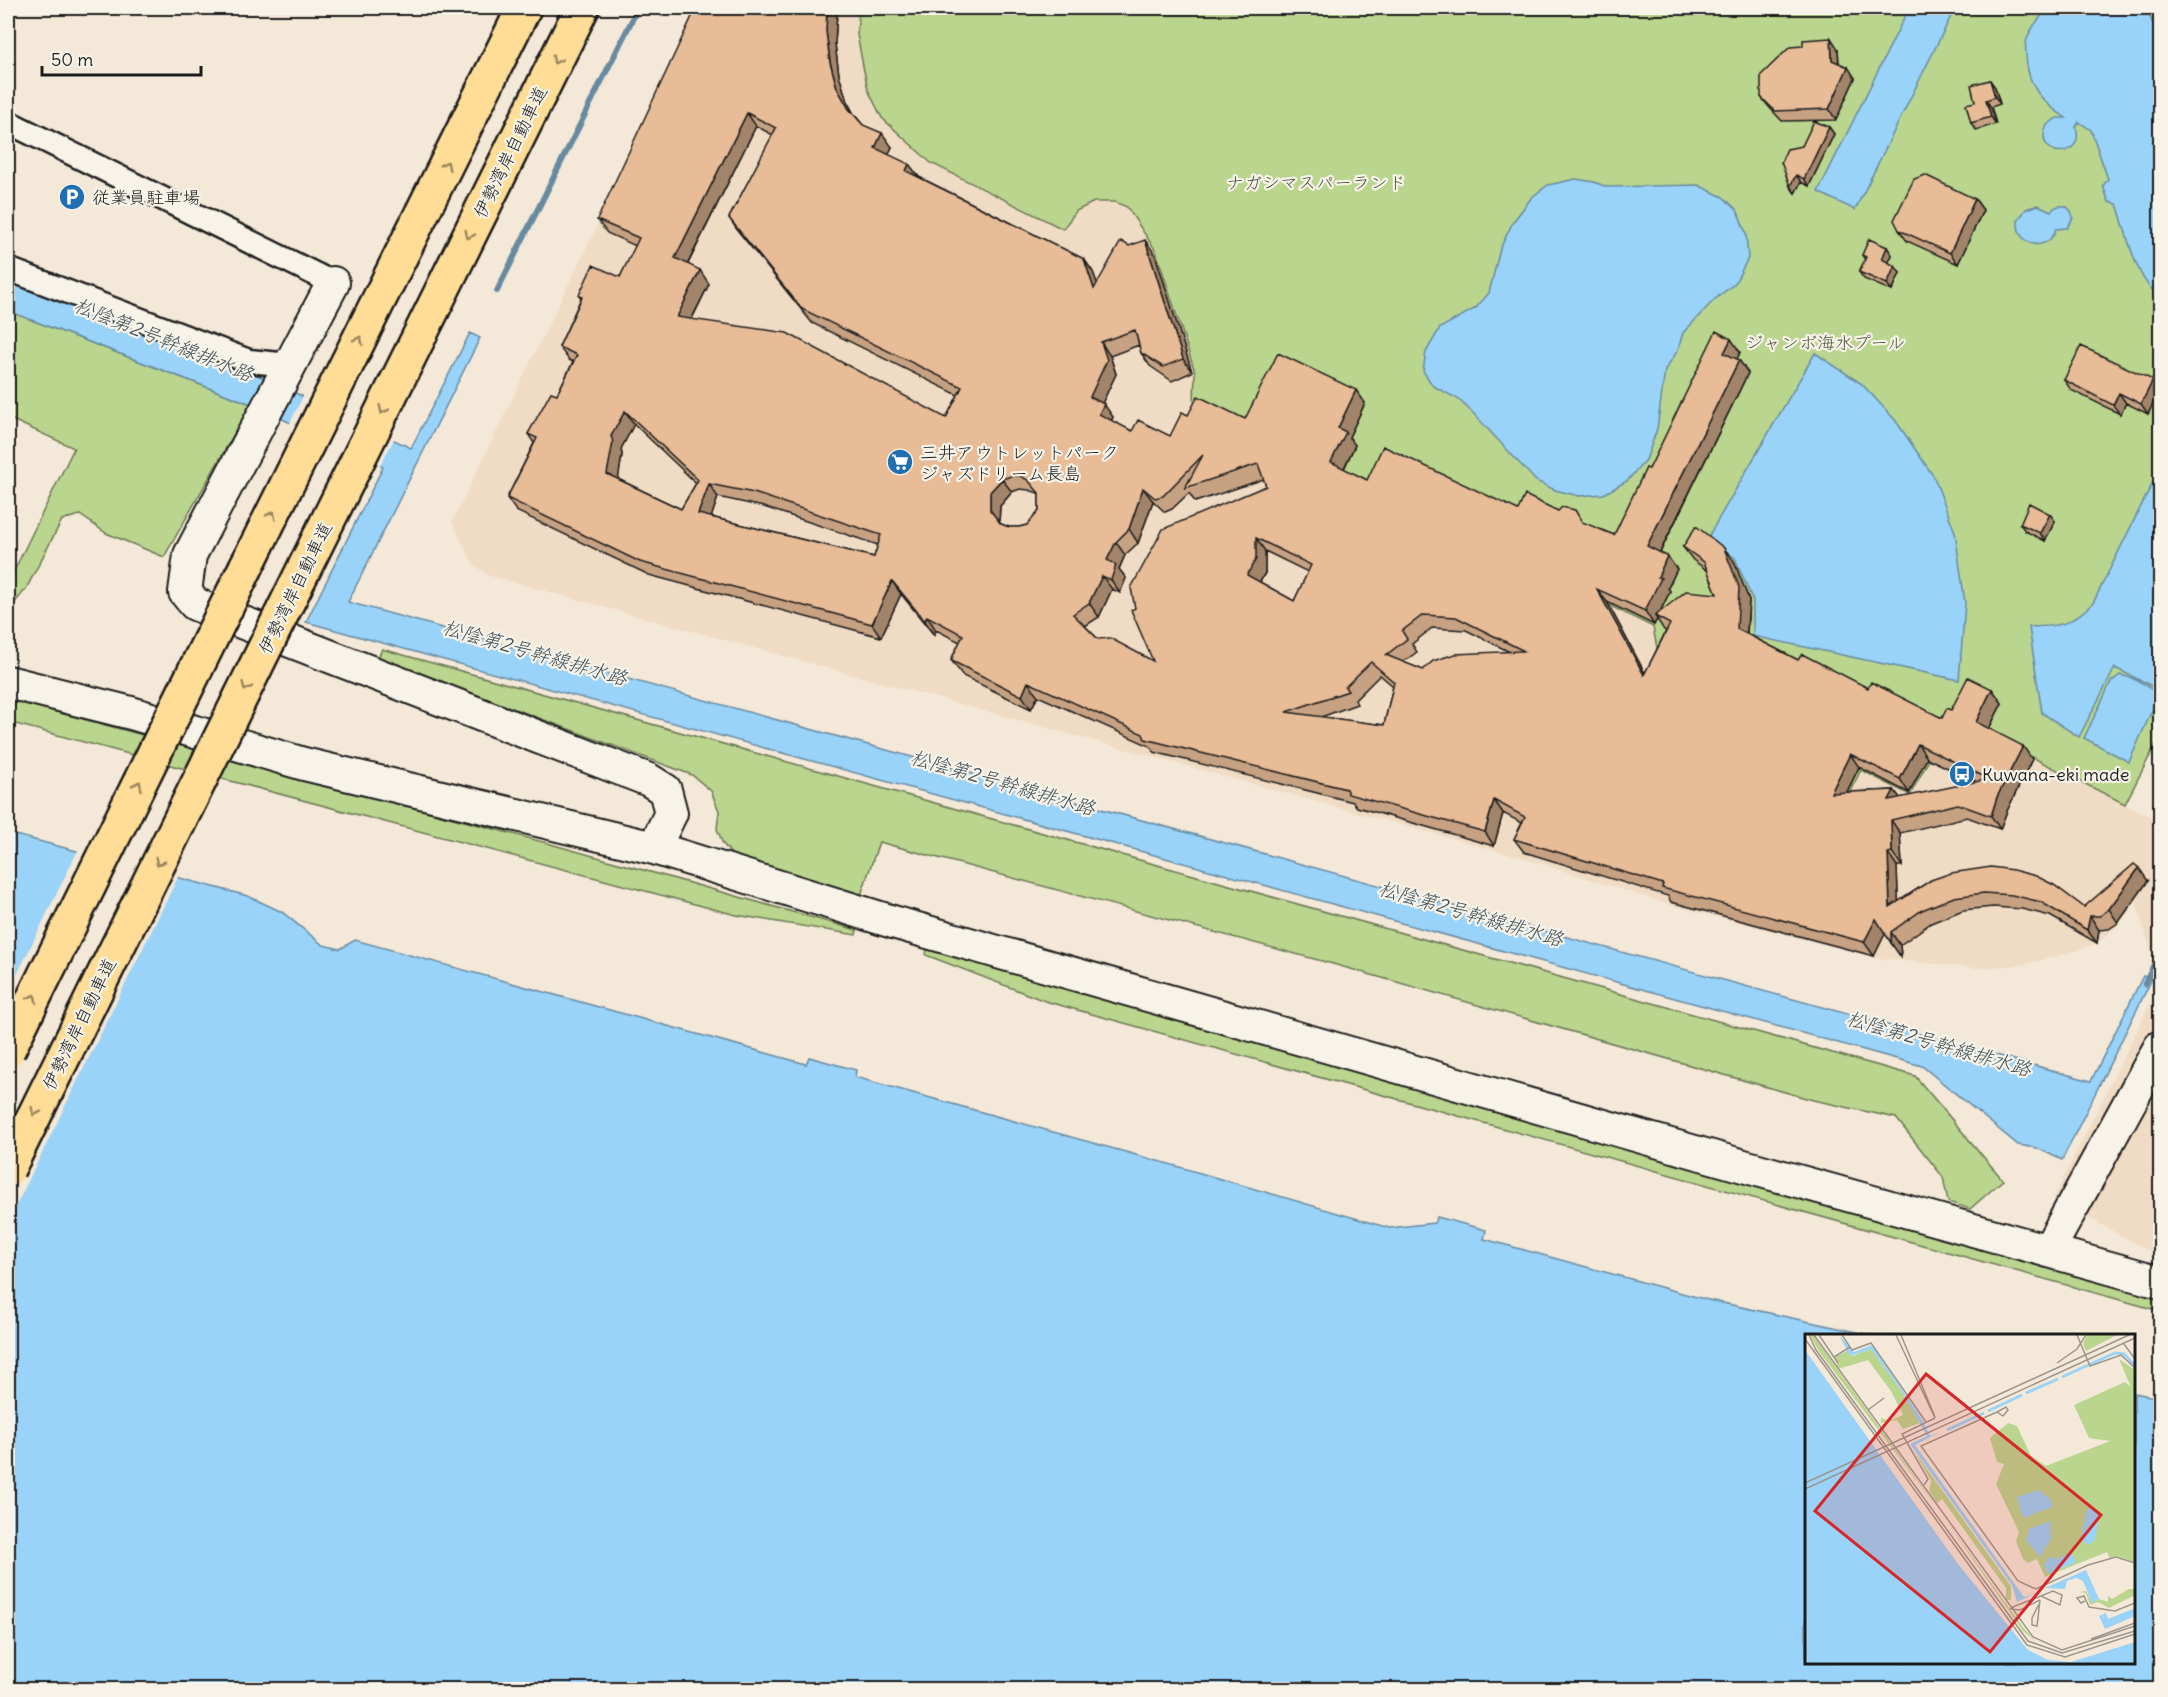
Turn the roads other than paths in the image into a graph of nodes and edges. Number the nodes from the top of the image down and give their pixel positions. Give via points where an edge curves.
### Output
1 (524, 8) edge
2 (582, 8) edge
3 (8, 122) edge
4 (8, 269) edge
5 (333, 283) joint
6 (286, 372) junction
7 (8, 682) edge
8 (654, 848) junction
9 (2160, 1047) edge
10 (8, 1050) edge
11 (8, 1169) edge
12 (2049, 1251) junction
13 (2160, 1282) edge

10 -> 1 highway, bridge
2 -> 11 highway, 伊勢湾岸自動車道, bridge
3 - 5 street
4 - 6 street
5 - 6 street
6 - 8 street via 190,555 185,592 195,604 649,780 665,790 670,813
7 - 8 street via 304,764
8 - 12 street via 916,929
9 - 12 street
12 - 13 street

